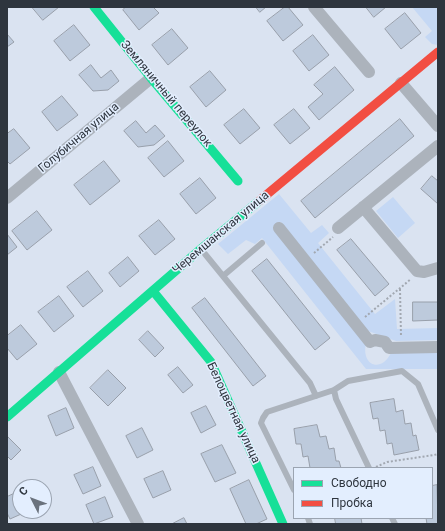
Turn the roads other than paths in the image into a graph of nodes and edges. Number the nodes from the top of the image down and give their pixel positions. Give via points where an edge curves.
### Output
1 (94, 7) edge
2 (314, 7) edge
3 (438, 52) edge
4 (369, 72) dead end
5 (151, 78) junction
6 (401, 83) junction
7 (438, 126) edge
8 (438, 146) edge
9 (238, 181) dead end
10 (7, 198) edge
11 (363, 207) junction
12 (279, 228) dead end
13 (338, 228) road end
14 (262, 243) dead end
15 (204, 251) junction
16 (438, 268) edge
17 (223, 276) junction
18 (153, 291) junction
19 (438, 347) edge
20 (59, 372) junction
21 (334, 390) junction
22 (316, 396) junction
23 (7, 417) edge
24 (438, 428) edge
25 (369, 467) edge
26 (293, 488) edge
27 (138, 524) edge
28 (283, 524) edge

1 - 5 street, Земляничный переулок
2 - 4 street
3 - 6 street, Черемшанская улица
5 - 9 street, Земляничный переулок
5 - 10 street, Голубичная улица
6 - 7 street
6 - 15 street, Черемшанская улица
8 - 11 street
11 - 13 street
11 - 16 street via 417,270 424,272
12 - 19 street via 370,342 385,342 389,348
14 - 17 lane
15 - 17 lane
15 - 18 street, Черемшанская улица
17 - 22 lane via 310,383
18 - 20 street, Черемшанская улица
18 - 28 street, Белоцветная улица via 211,362
20 - 23 street, Черемшанская улица
20 - 27 street
21 - 22 lane
21 - 24 lane via 348,381 402,371 418,384
21 - 25 lane
22 - 26 lane via 267,412 261,423

